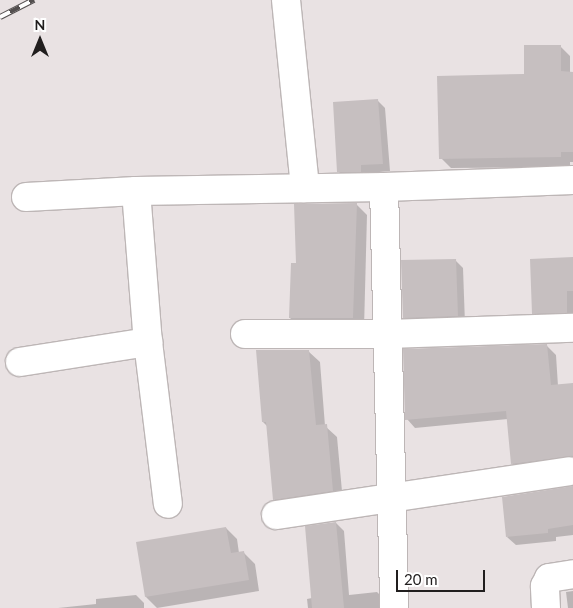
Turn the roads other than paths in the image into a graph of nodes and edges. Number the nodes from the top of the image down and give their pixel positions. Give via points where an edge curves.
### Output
1 (286, 0) edge
2 (573, 180) edge
3 (384, 187) junction
4 (305, 188) junction
5 (136, 192) junction
6 (26, 197) dead end
7 (573, 328) edge
8 (245, 334) dead end
9 (388, 334) junction
10 (148, 342) junction
11 (20, 362) dead end
12 (570, 471) dead end
13 (390, 497) junction
14 (168, 504) dead end
15 (276, 515) dead end
16 (573, 574) edge
17 (394, 608) edge
18 (546, 608) edge

1 - 4 street
2 - 3 street
3 - 4 street
3 - 9 street
4 - 5 street
5 - 6 street
5 - 10 street
7 - 9 street
8 - 9 street
9 - 13 street
10 - 11 street
10 - 14 street
12 - 13 street
13 - 15 street
13 - 17 street
16 - 18 street via 549,578 545,586

